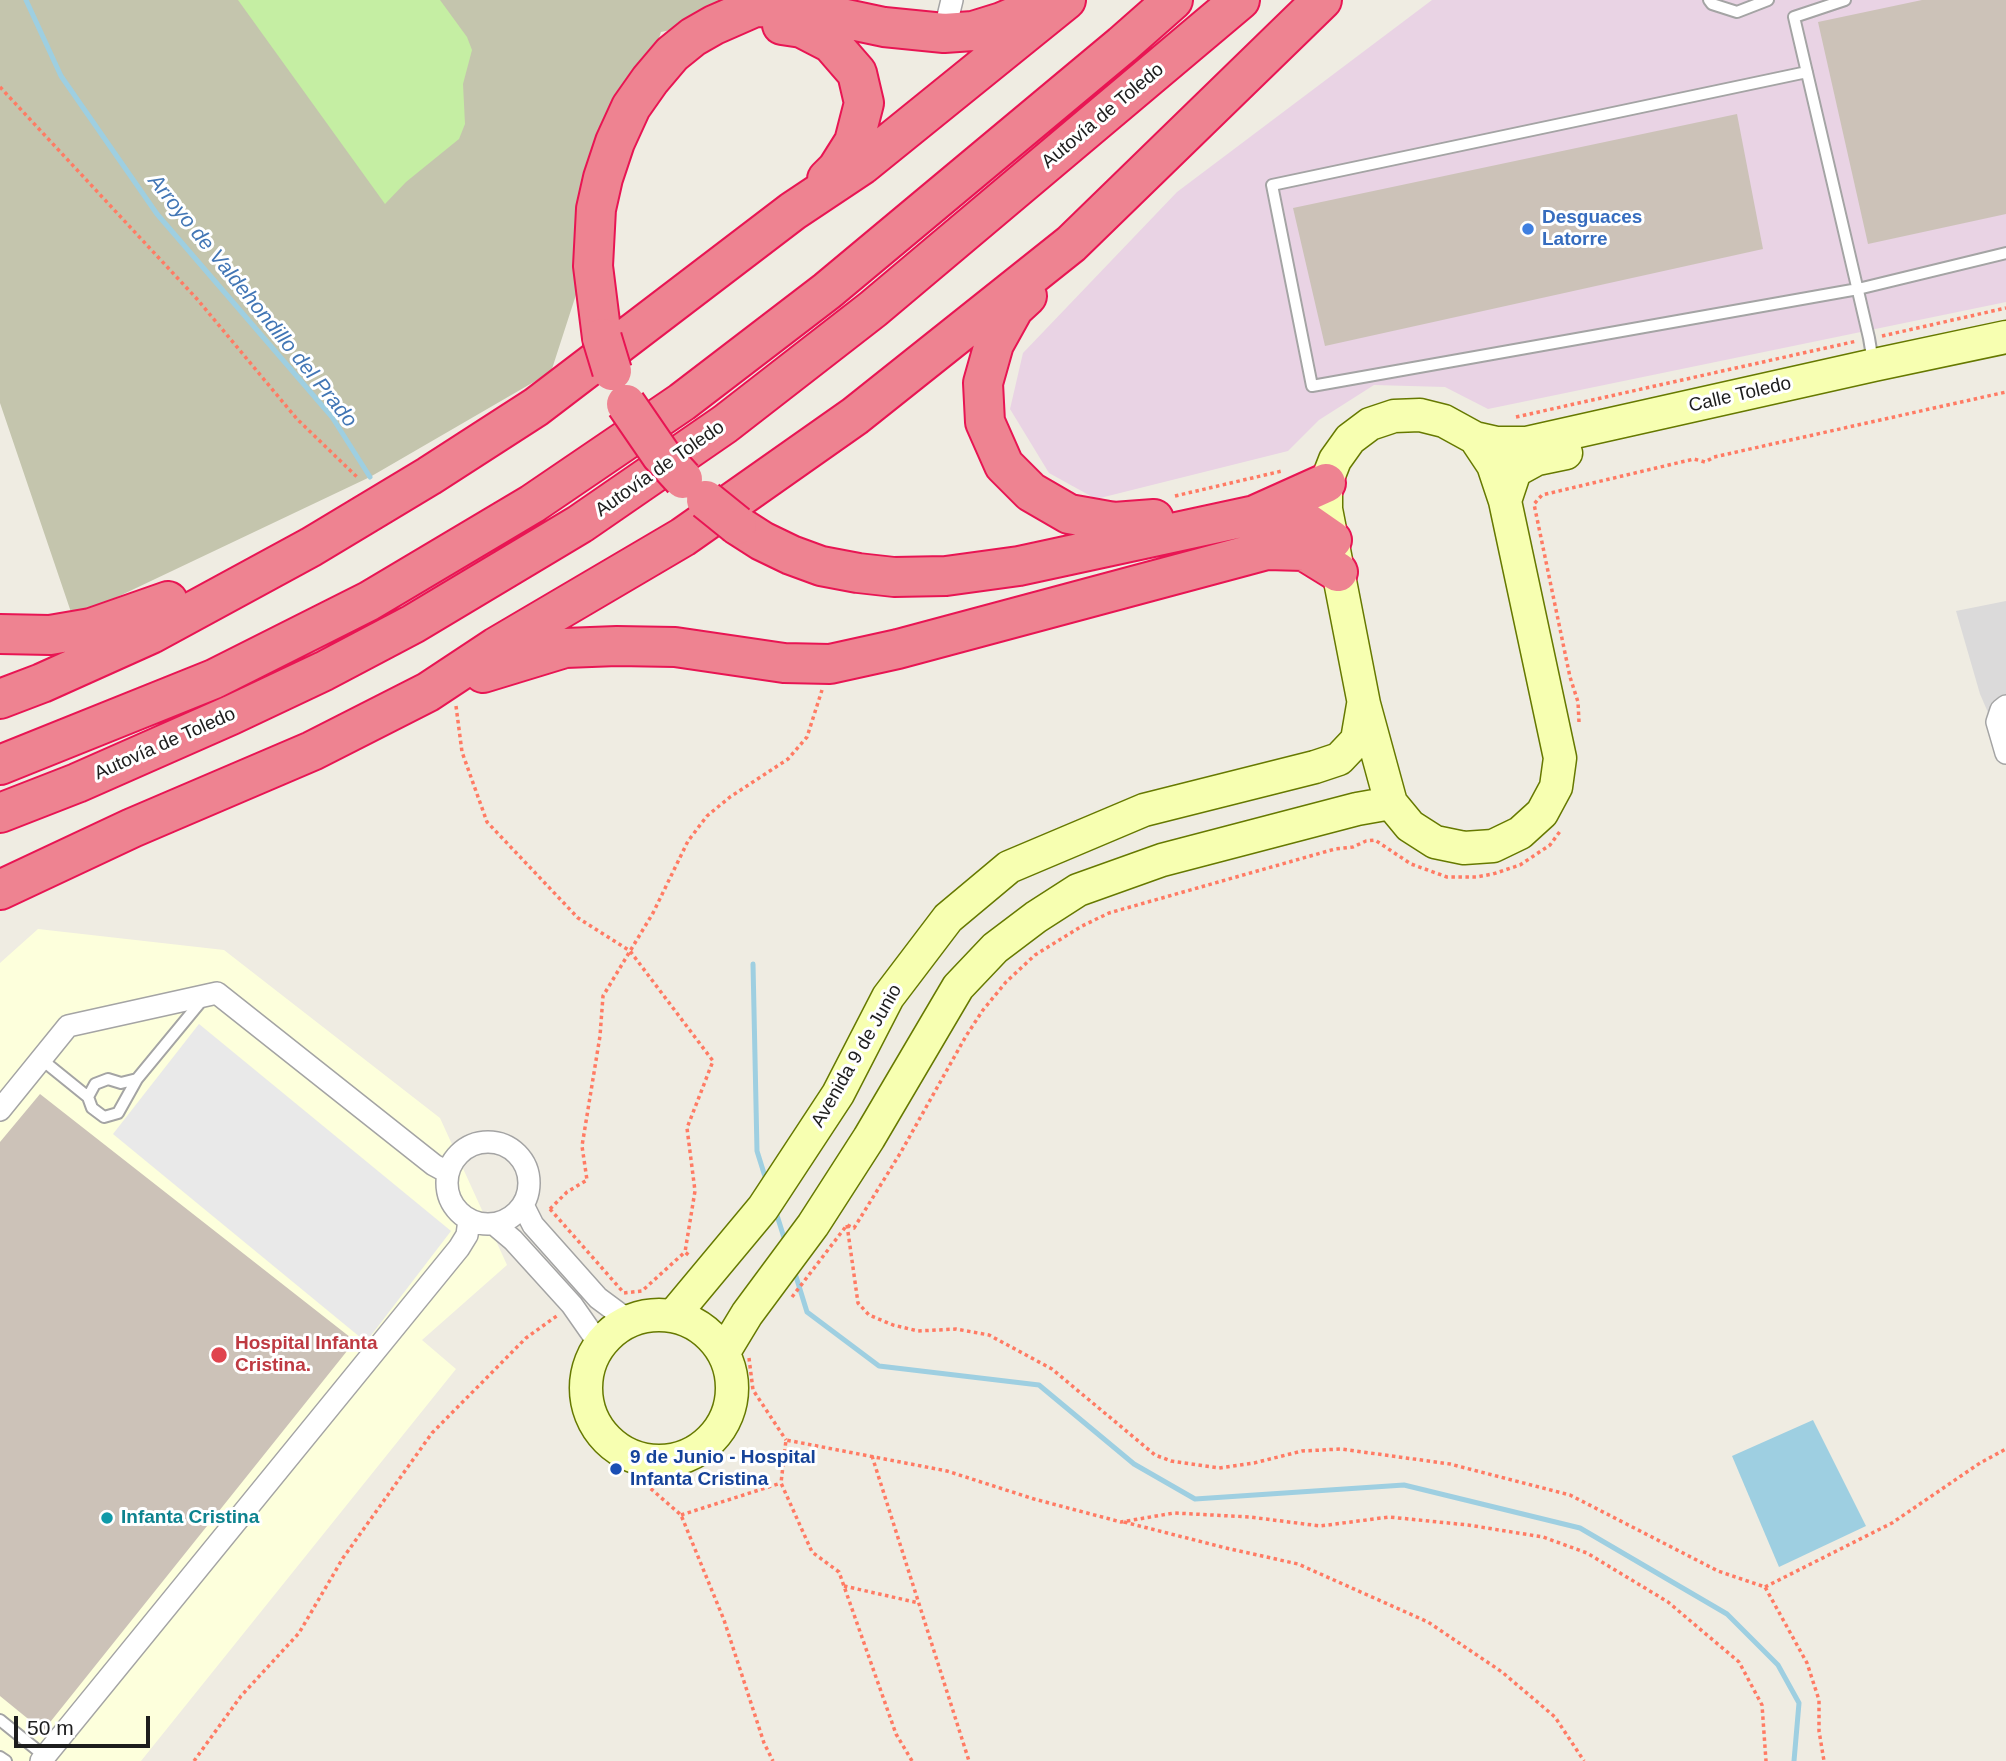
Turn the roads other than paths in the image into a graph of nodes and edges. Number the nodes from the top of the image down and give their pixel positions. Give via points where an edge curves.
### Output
1 (1049, 0) edge
2 (1066, 0) edge
3 (1173, 0) edge
4 (1240, 0) edge
5 (1322, 0) edge
6 (1709, 0) edge
7 (1768, 0) edge
8 (1845, 0) edge
9 (948, 17) edge
10 (714, 25) junction
11 (1807, 72) junction
12 (793, 211) junction
13 (1071, 244) junction
14 (2006, 253) edge
15 (1858, 289) junction
16 (2006, 337) edge
17 (1872, 352) junction
18 (2006, 356) edge
19 (1475, 438) junction
20 (429, 476) junction
21 (1326, 483) junction
22 (1505, 501) junction
23 (1249, 515) junction
24 (1335, 556) junction
25 (0, 634) edge
26 (441, 693) junction
27 (0, 699) edge
28 (1363, 704) junction
29 (2006, 706) edge
30 (2006, 753) edge
31 (0, 765) edge
32 (1391, 803) junction
33 (0, 813) edge
34 (132, 828) junction
35 (0, 873) edge
36 (0, 890) edge
37 (205, 997) junction
38 (41, 1059) junction
39 (137, 1079) junction
40 (88, 1097) junction
41 (0, 1110) edge
42 (447, 1172) junction
43 (523, 1205) junction
44 (482, 1223) junction
45 (673, 1316) junction
46 (629, 1321) junction
47 (600, 1345) junction
48 (739, 1351) junction
49 (0, 1720) edge
50 (0, 1756) edge
51 (49, 1760) edge
52 (6, 1761) edge

1 - 9 highway via 974,30
2 - 12 highway via 862,165
3 - 31 highway, Autovía de Toledo via 827,291 682,402 532,504 369,601 214,679
4 - 33 highway, Autovía de Toledo via 873,309 725,424 580,524 413,624 324,671 101,773
5 - 13 highway
6 - 7 lane via 1737,12
8 - 11 lane via 1794,17
9 - 10 highway via 884,27 794,8 755,7
10 - 12 highway via 764,22 802,27 831,43 857,73 864,103 854,142 837,169
10 - 23 highway, bridge via 672,54 631,107 603,178 593,236 593,266 614,371 649,438 694,490 737,525 791,555 821,566 894,577 946,576 1018,566
11 - 15 lane
11 - 15 lane via 1272,185 1312,386
12 - 20 highway via 536,407
13 - 23 highway via 1051,272 1014,308 994,344 983,383 985,422 1004,465 1031,492 1069,514 1114,522
13 - 26 highway via 855,416 694,529 496,648
14 - 15 lane
15 - 17 lane
16 - 17 main road, Calle Toledo
17 - 19 main road, Calle Toledo via 1526,443
18 - 22 main road, Calle Toledo via 1537,459 1516,471
19 - 21 main road via 1444,421 1420,415 1394,416 1370,424 1350,439
19 - 22 main road via 1493,465
20 - 25 highway via 161,605 91,628 50,635
20 - 27 highway via 151,634
21 - 23 highway
21 - 24 main road
22 - 32 main road via 1560,758 1556,787 1542,813 1520,833 1493,846 1464,848 1435,842 1410,826
23 - 24 highway via 1294,517 1309,524
24 - 26 highway via 1267,550 830,664 784,663 675,647 565,648 513,663
24 - 28 main road
26 - 34 highway
28 - 32 main road
28 - 45 main road, Avenida 9 de Junio via 1357,740 1339,759 1144,810 1009,867 948,918 888,997 838,1094 771,1196
29 - 30 street via 1997,722
32 - 48 main road via 1162,860 1078,891 995,948 958,987 794,1274 747,1314
34 - 35 highway
34 - 36 highway
37 - 38 street via 68,1026
37 - 39 lane
37 - 42 street via 217,993
38 - 40 lane
38 - 41 street
39 - 40 lane via 121,1083 108,1079 95,1084
39 - 40 lane via 117,1113 104,1117 92,1108
42 - 43 street via 452,1160 472,1144 498,1143 510,1148 519,1156 529,1180
42 - 44 street via 446,1186 458,1212
43 - 44 street via 506,1221
43 - 46 street via 534,1225 598,1298
44 - 47 street via 513,1240 572,1305
44 - 51 street via 467,1235
45 - 46 main road via 658,1314
45 - 48 main road via 691,1321
46 - 47 main road
47 - 48 main road via 586,1383 594,1423 622,1452 650,1461 673,1461 713,1439 733,1397 732,1374
49 - 51 lane
50 - 52 lane

